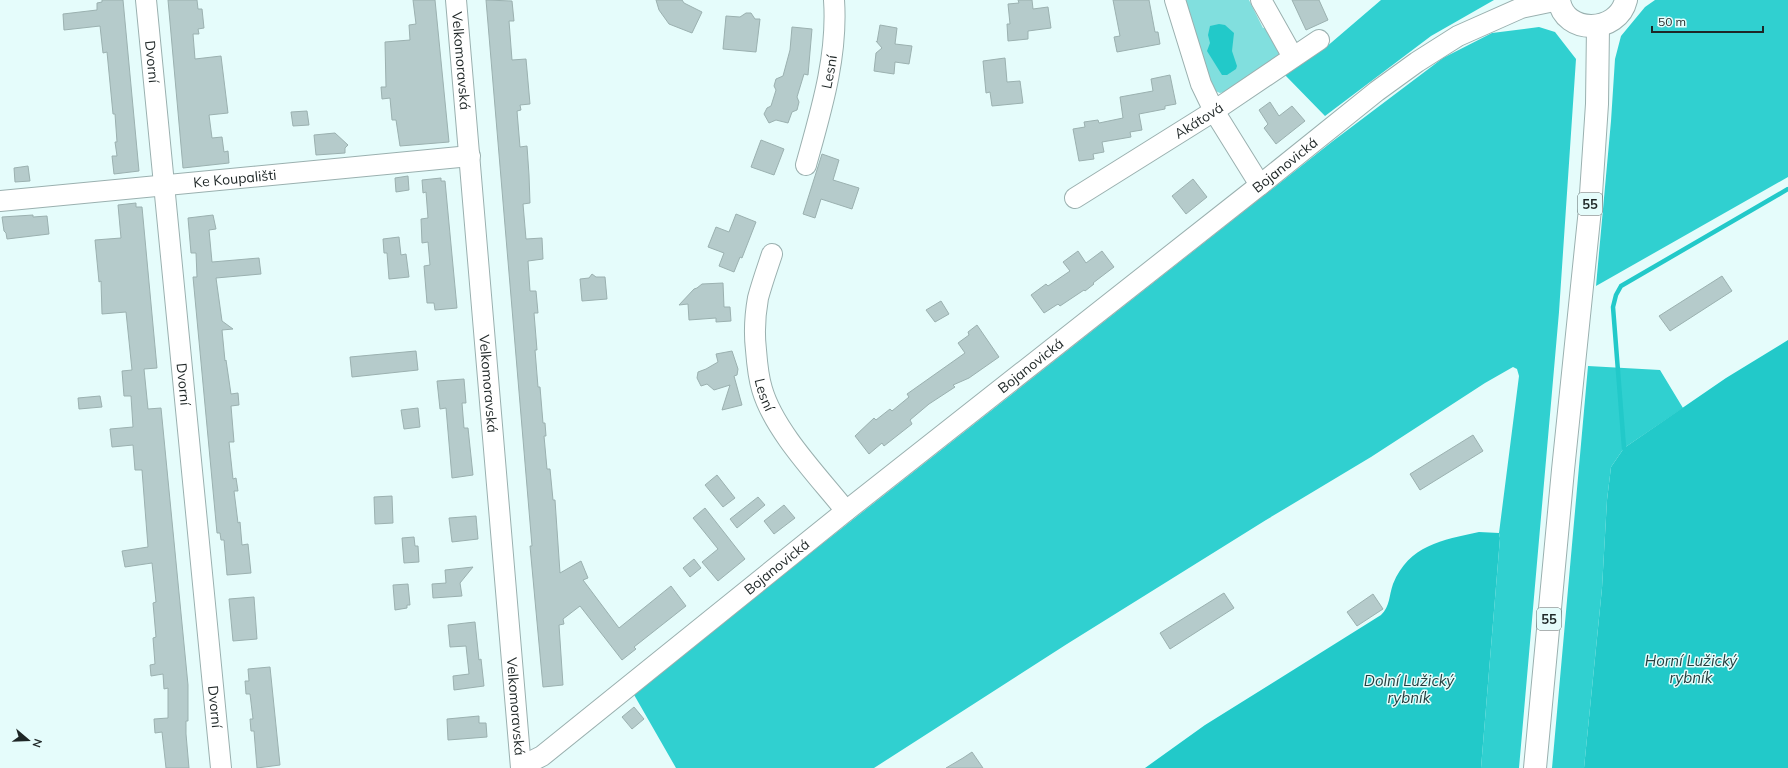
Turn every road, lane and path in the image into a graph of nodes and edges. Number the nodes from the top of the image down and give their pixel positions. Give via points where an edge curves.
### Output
1 (146, 0) edge
2 (456, 0) edge
3 (834, 0) edge
4 (1175, 0) edge
5 (1261, 0) edge
6 (1559, 0) edge
7 (1626, 0) edge
8 (1598, 26) junction
9 (1320, 40) dead end
10 (1293, 57) junction
11 (1214, 111) junction
12 (470, 156) junction
13 (806, 165) dead end
14 (1260, 185) junction
15 (163, 186) junction
16 (1075, 198) dead end
17 (0, 201) edge
18 (772, 254) dead end
19 (846, 511) junction
20 (521, 766) edge
21 (221, 768) edge
22 (1535, 768) edge

1 - 15 street, Dvorní
2 - 12 street, Velkomoravská
3 - 13 street, Lesní via 833,53 825,96
4 - 11 street via 1201,84
5 - 10 street
6 - 8 main road via 1566,14 1575,22 1586,26
6 - 14 street, Bojanovická via 1521,8 1473,28 1444,44 1377,91
7 - 8 main road via 1619,14 1610,22
8 - 22 main road, 55 via 1597,104 1590,209
9 - 10 street, Akátová
10 - 11 street, Akátová
11 - 14 street
11 - 16 street, Akátová
12 - 15 street, Ke Koupališti
12 - 20 street, Velkomoravská
14 - 19 street, Bojanovická
15 - 17 street, Ke Koupališti
15 - 21 street, Dvorní
18 - 19 street, Lesní via 758,299 755,320 757,367 762,390 771,411 789,440
19 - 20 street, Bojanovická via 542,756

